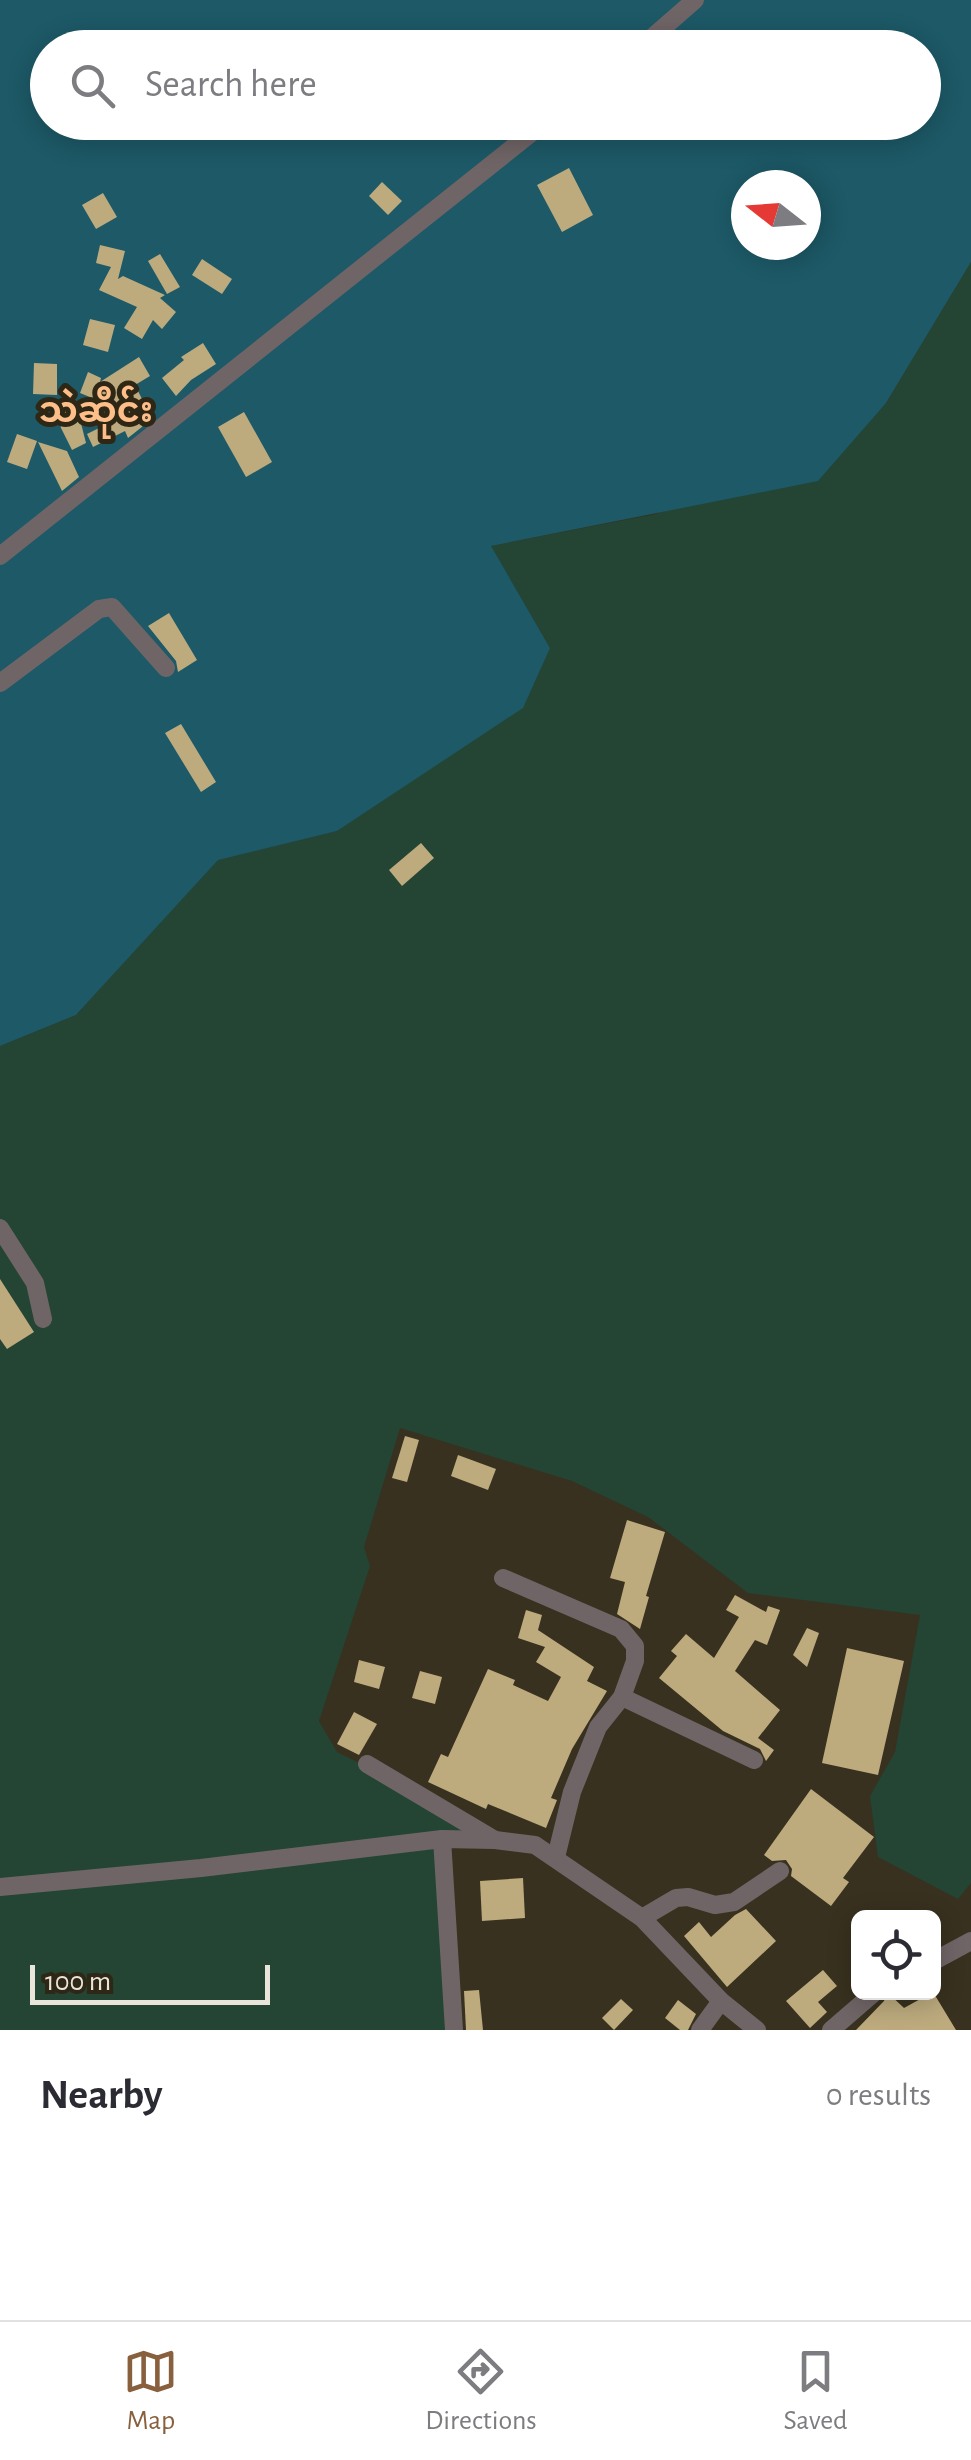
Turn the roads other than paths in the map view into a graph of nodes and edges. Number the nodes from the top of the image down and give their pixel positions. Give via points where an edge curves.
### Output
1 (695, 0) edge
2 (661, 30) edge
3 (523, 140) edge
4 (0, 556) edge
5 (166, 668) dead end
6 (0, 683) edge
7 (0, 1228) edge
8 (43, 1319) dead end
9 (503, 1578) dead end
10 (622, 1697) junction
11 (754, 1760) dead end
12 (367, 1764) dead end
13 (442, 1840) junction
14 (495, 1840) junction
15 (556, 1858) junction
16 (780, 1871) dead end
17 (0, 1887) edge
18 (642, 1918) junction
19 (971, 1941) edge
20 (941, 1957) edge
21 (866, 2000) edge
22 (721, 2002) junction
23 (454, 2030) edge
24 (700, 2030) edge
25 (757, 2030) edge
26 (831, 2030) edge

1 - 2 street
3 - 4 street
5 - 6 street via 112,607 99,609
7 - 8 street via 35,1283
9 - 10 street via 621,1629 635,1646
10 - 11 street
10 - 15 street via 598,1727
12 - 14 street
13 - 14 street
13 - 17 street
13 - 23 street
14 - 15 street via 535,1845
15 - 18 street
16 - 18 street via 734,1902 715,1906 676,1898
18 - 22 street
19 - 20 street
21 - 26 street
22 - 24 street
22 - 25 street

